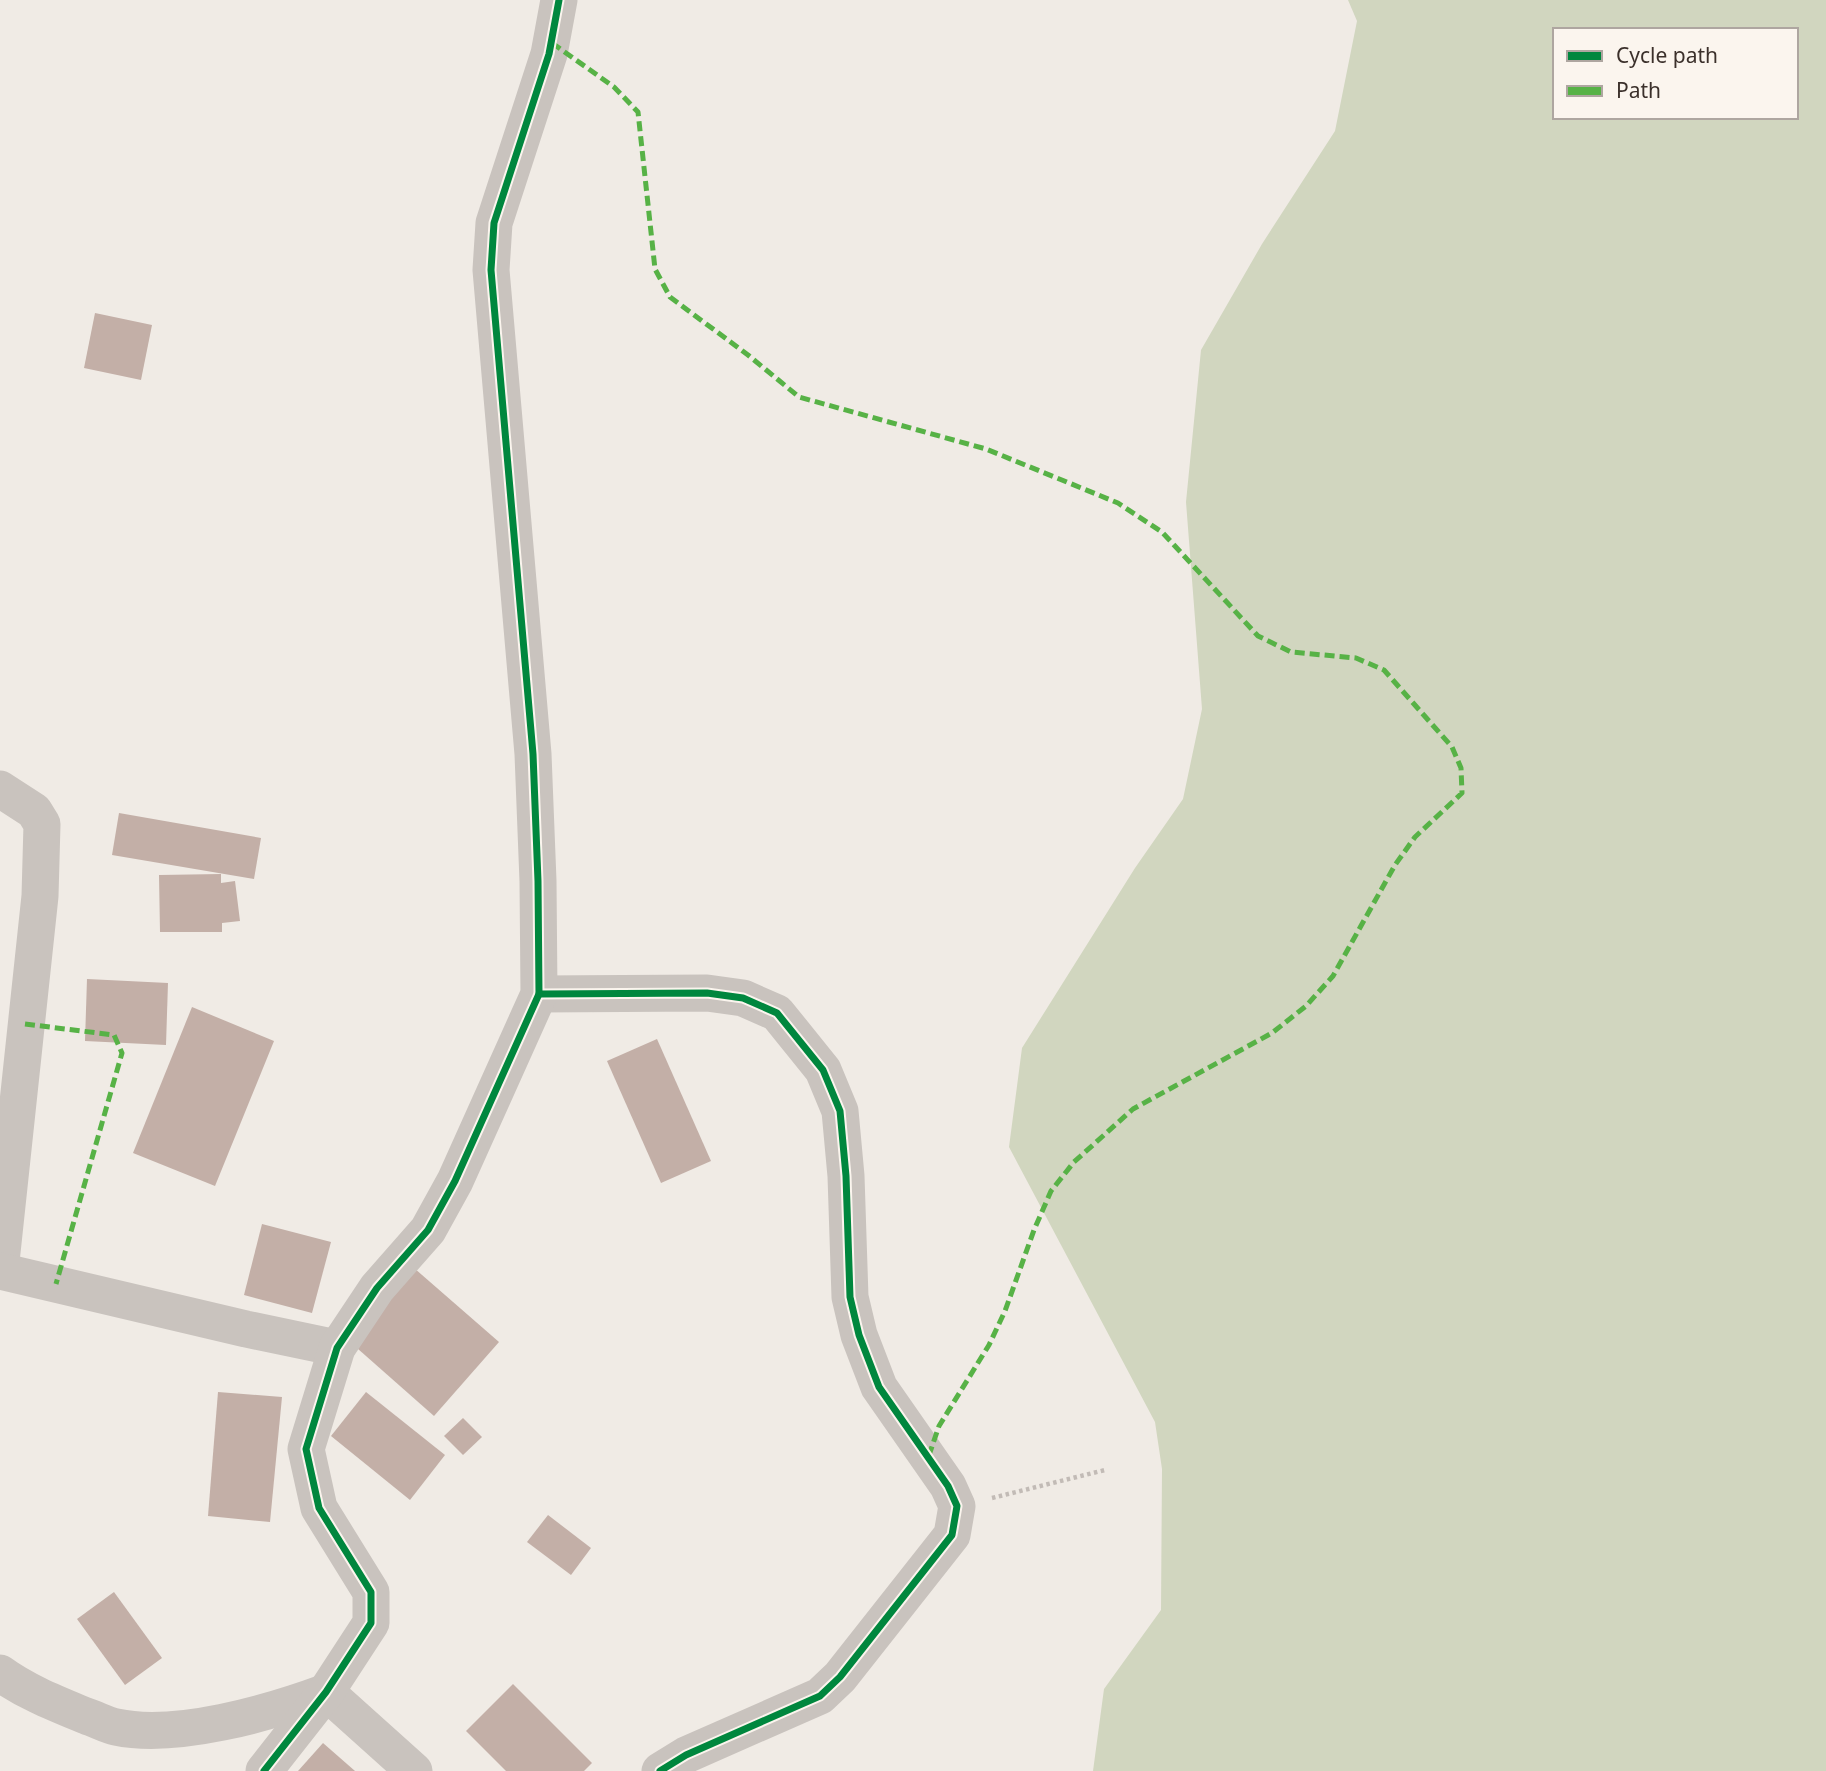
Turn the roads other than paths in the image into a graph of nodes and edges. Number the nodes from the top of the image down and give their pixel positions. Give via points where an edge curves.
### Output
1 (559, 0) edge
2 (0, 789) edge
3 (539, 994) junction
4 (0, 1271) edge
5 (337, 1348) junction
6 (0, 1673) edge
7 (326, 1692) junction
8 (264, 1771) edge
9 (414, 1771) edge
10 (660, 1771) edge

1 - 3 street via 549,54 494,223 491,270 533,754
2 - 4 street via 34,811 42,824 40,896
3 - 5 street via 455,1181 428,1230 377,1288
3 - 10 street via 707,993 743,998 777,1013 823,1070 840,1111 850,1297 859,1335 879,1387 957,1506 952,1535 820,1696
4 - 5 street
5 - 7 street via 306,1449 319,1508 371,1592 370,1623
6 - 7 street via 57,1704 116,1727 169,1730 206,1725 286,1707
7 - 8 street
7 - 9 street

